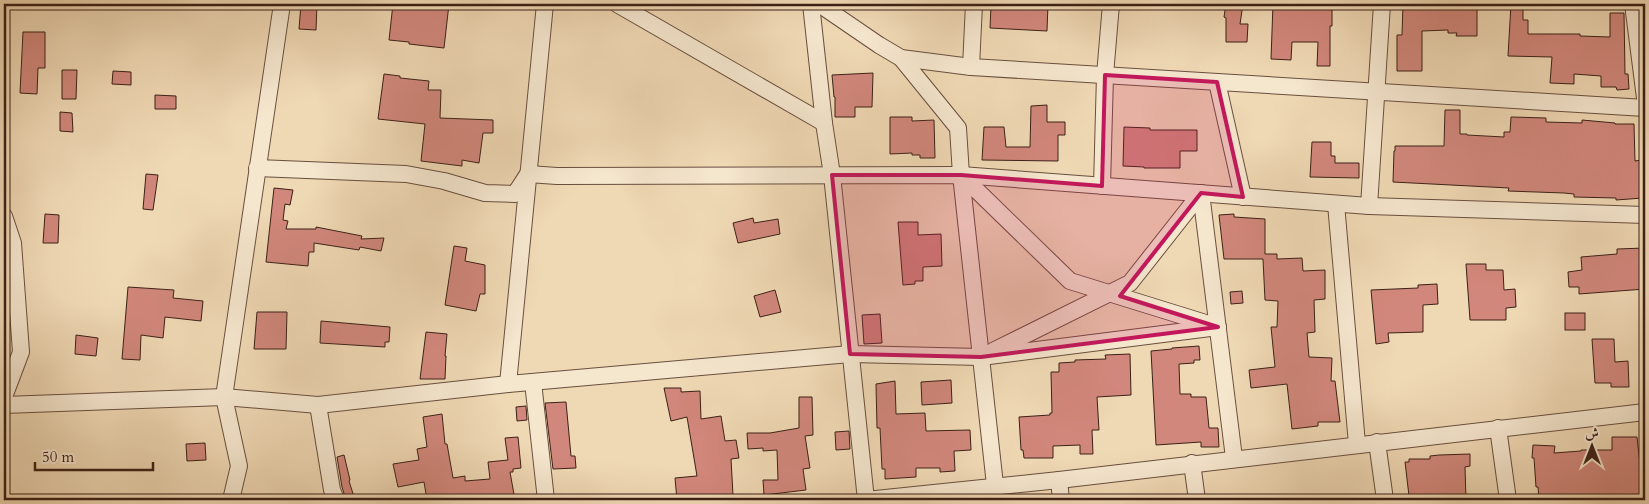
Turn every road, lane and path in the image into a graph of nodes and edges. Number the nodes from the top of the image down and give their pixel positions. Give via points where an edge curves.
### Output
1 (282, 4) edge
2 (545, 4) edge
3 (616, 4) edge
4 (811, 4) edge
5 (818, 4) edge
6 (974, 4) edge
7 (1111, 4) edge
8 (1382, 4) edge
9 (1633, 4) edge
10 (1641, 25) edge
11 (901, 58) junction
12 (971, 67) junction
13 (1105, 75) junction
14 (1217, 82) junction
15 (1376, 91) junction
16 (1645, 98) edge
17 (1645, 108) edge
18 (824, 123) junction
19 (256, 168) junction
20 (528, 174) junction
21 (832, 175) junction
22 (961, 175) junction
23 (1102, 186) junction
24 (1201, 193) junction
25 (1243, 197) junction
26 (1336, 204) junction
27 (1369, 206) junction
28 (1645, 215) edge
29 (4, 216) edge
30 (1110, 293) junction
31 (1218, 327) junction
32 (850, 354) junction
33 (981, 356) junction
34 (533, 382) junction
35 (508, 384) junction
36 (4, 397) edge
37 (224, 397) junction
38 (4, 405) edge
39 (318, 405) junction
40 (1645, 412) edge
41 (1498, 428) junction
42 (1377, 442) junction
43 (1357, 444) junction
44 (1234, 458) junction
45 (1192, 463) junction
46 (1059, 480) junction
47 (995, 485) junction
48 (231, 500) edge
49 (336, 500) edge
50 (546, 500) edge
51 (866, 500) edge
52 (1061, 500) edge
53 (1197, 500) edge
54 (1385, 500) edge
55 (1508, 500) edge

1 - 19 street
2 - 20 street
3 - 18 street
4 - 18 street
5 - 11 street
6 - 12 street
7 - 13 street
8 - 15 street
9 - 10 street
10 - 16 street
11 - 12 street
11 - 22 street via 958,128
12 - 13 street
13 - 14 street
13 - 23 street
14 - 15 street
14 - 25 street
15 - 17 street
15 - 27 street
18 - 21 street
19 - 20 street via 406,174 485,193 515,194
19 - 37 street
20 - 21 street
20 - 35 street
21 - 22 street
21 - 32 street
22 - 23 street
22 - 30 street via 1070,281
22 - 33 street
23 - 24 street
24 - 25 street
24 - 30 street via 1130,283
24 - 31 street
25 - 26 street
26 - 27 street
26 - 43 street
27 - 28 street
29 - 36 street via 13,243 21,352
30 - 31 street
30 - 33 street
31 - 33 street
31 - 44 street
32 - 33 street
32 - 34 street
32 - 51 street
33 - 47 street
34 - 35 street
34 - 50 street
35 - 39 street
37 - 38 street
37 - 39 street
37 - 48 street via 238,466
39 - 49 street
40 - 41 street
41 - 42 street
41 - 55 street
42 - 43 street
42 - 54 street
43 - 44 street
44 - 45 street
45 - 46 street
45 - 53 street
46 - 47 street
46 - 52 street
47 - 51 street

